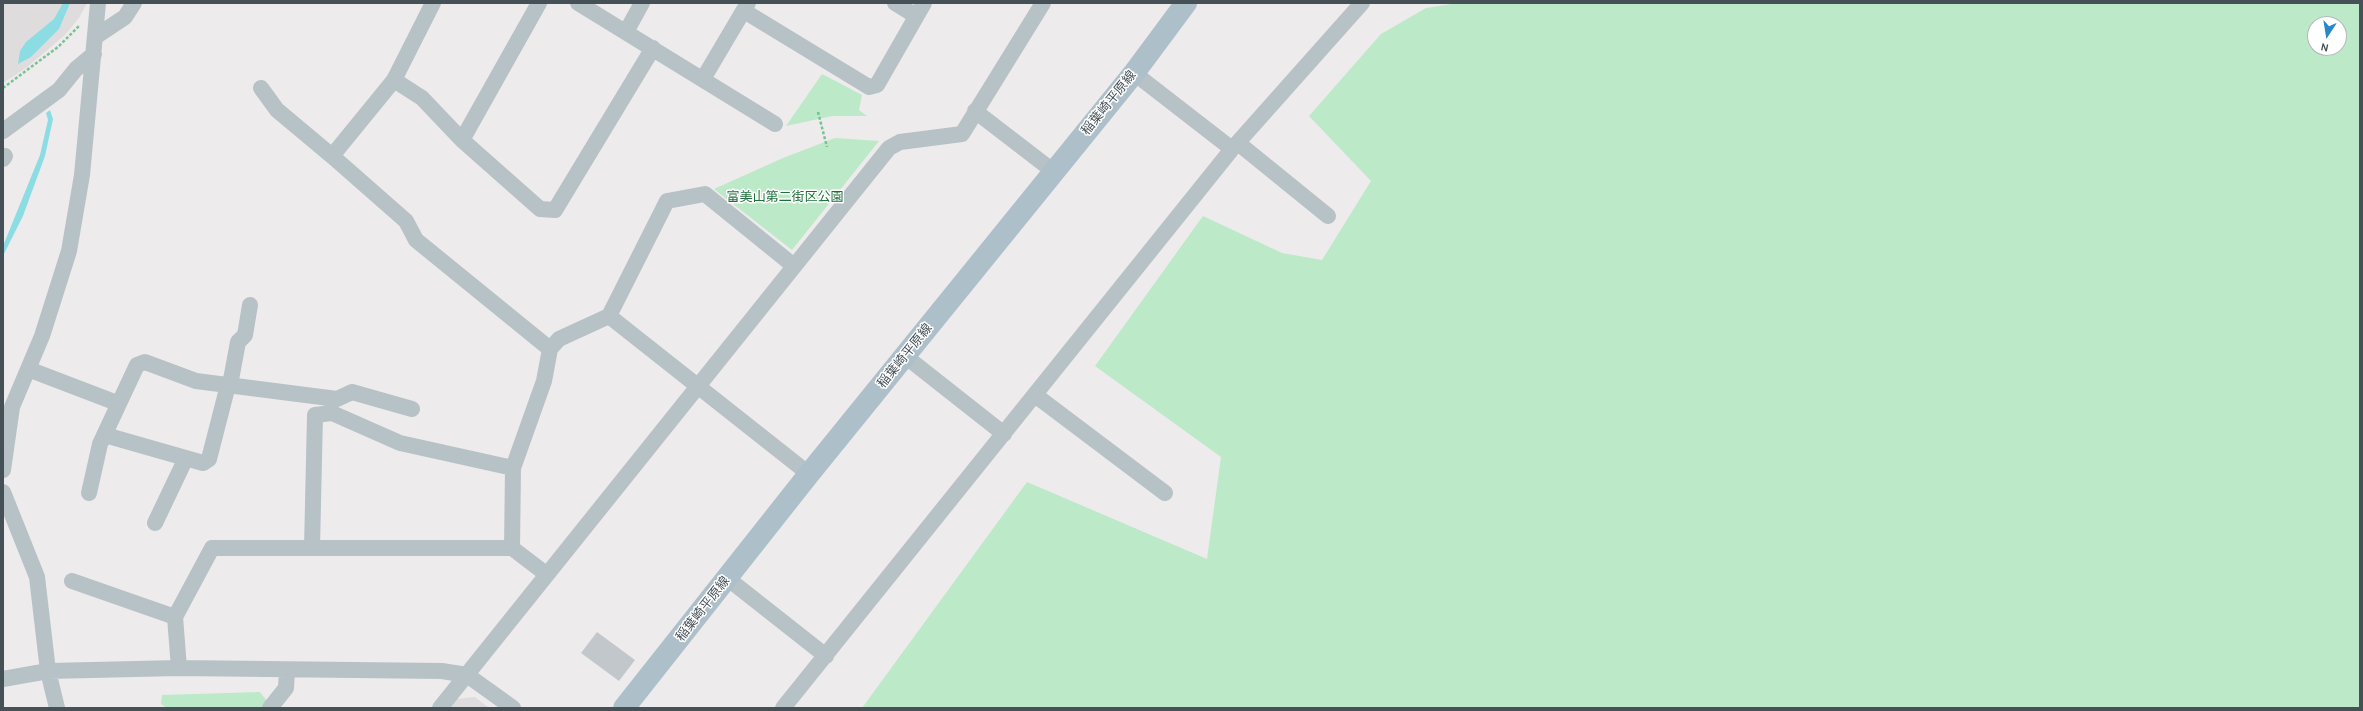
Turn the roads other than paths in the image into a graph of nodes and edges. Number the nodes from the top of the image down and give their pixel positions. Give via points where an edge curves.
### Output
1 (134, 3) edge
2 (433, 3) edge
3 (539, 3) edge
4 (578, 3) edge
5 (642, 3) edge
6 (895, 3) edge
7 (1043, 3) edge
8 (1186, 3) edge
9 (1362, 3) edge
10 (97, 5) edge
11 (746, 7) edge
12 (920, 9) edge
13 (626, 32) junction
14 (95, 37) junction
15 (653, 48) junction
16 (94, 54) junction
17 (1134, 73) junction
18 (703, 79) junction
19 (394, 80) junction
20 (261, 88) dead end
21 (975, 111) junction
22 (775, 124) dead end
23 (3, 131) edge
24 (462, 140) junction
25 (1235, 146) junction
26 (332, 156) junction
27 (1053, 171) junction
28 (1328, 216) dead end
29 (794, 266) junction
30 (250, 305) dead end
31 (609, 316) junction
32 (550, 349) junction
33 (905, 356) junction
34 (28, 368) junction
35 (229, 385) junction
36 (698, 386) junction
37 (1035, 395) junction
38 (118, 403) junction
39 (412, 409) dead end
40 (1004, 434) junction
41 (105, 435) junction
42 (186, 458) junction
43 (513, 468) junction
44 (3, 470) edge
45 (809, 474) junction
46 (3, 492) edge
47 (89, 493) dead end
48 (1165, 493) dead end
49 (155, 523) dead end
50 (312, 548) junction
51 (512, 548) junction
52 (546, 574) junction
53 (727, 578) junction
54 (72, 582) dead end
55 (175, 617) junction
56 (826, 656) junction
57 (179, 668) junction
58 (287, 670) junction
59 (48, 671) junction
60 (466, 675) junction
61 (3, 679) edge
62 (57, 708) edge
63 (270, 708) edge
64 (440, 708) edge
65 (513, 708) edge
66 (624, 708) edge
67 (783, 708) edge

1 - 14 street via 125,17
2 - 19 street
3 - 24 street
4 - 13 street
5 - 13 street
6 - 12 street
7 - 21 street
8 - 17 main road, 稲葉崎平原線
9 - 25 street
10 - 14 street
11 - 12 street via 870,87 877,85
11 - 18 street
13 - 15 street
14 - 16 street
15 - 18 street
15 - 24 street via 554,210 540,210
16 - 23 street via 76,69 59,90
16 - 34 street via 82,174 69,251 42,336
17 - 25 street
17 - 27 main road, 稲葉崎平原線
18 - 22 street
19 - 24 street via 422,98
19 - 26 street
20 - 26 street via 277,110
21 - 27 street
21 - 29 street via 962,134 900,142 889,148
25 - 28 street
25 - 37 street
26 - 32 street via 406,221 416,240
27 - 33 main road, 稲葉崎平原線
29 - 31 street via 705,194 667,201
29 - 36 street
30 - 35 street via 245,336 238,342
31 - 32 street via 559,339
31 - 36 street
32 - 43 street via 544,381
33 - 40 street
33 - 45 main road, 稲葉崎平原線
34 - 38 street
34 - 44 street via 12,407
35 - 38 street via 196,381 145,362 136,365
35 - 39 street via 337,398 352,392
35 - 42 street via 209,459 204,463
36 - 45 street
36 - 52 street
37 - 40 street
37 - 48 street
38 - 41 street
40 - 56 street
41 - 42 street
41 - 47 street via 100,444
42 - 49 street
43 - 50 street via 400,444 332,413 316,415
43 - 51 street
45 - 53 main road, 稲葉崎平原線
46 - 59 street via 37,577
50 - 51 street
50 - 55 street via 212,548
51 - 52 street
52 - 60 street
53 - 56 street
53 - 66 main road, 稲葉崎平原線
54 - 55 street
55 - 57 street
56 - 67 street
57 - 58 street
57 - 59 street
58 - 60 street via 442,671
58 - 63 street via 286,688
59 - 61 street
59 - 62 street
60 - 64 street
60 - 65 street

